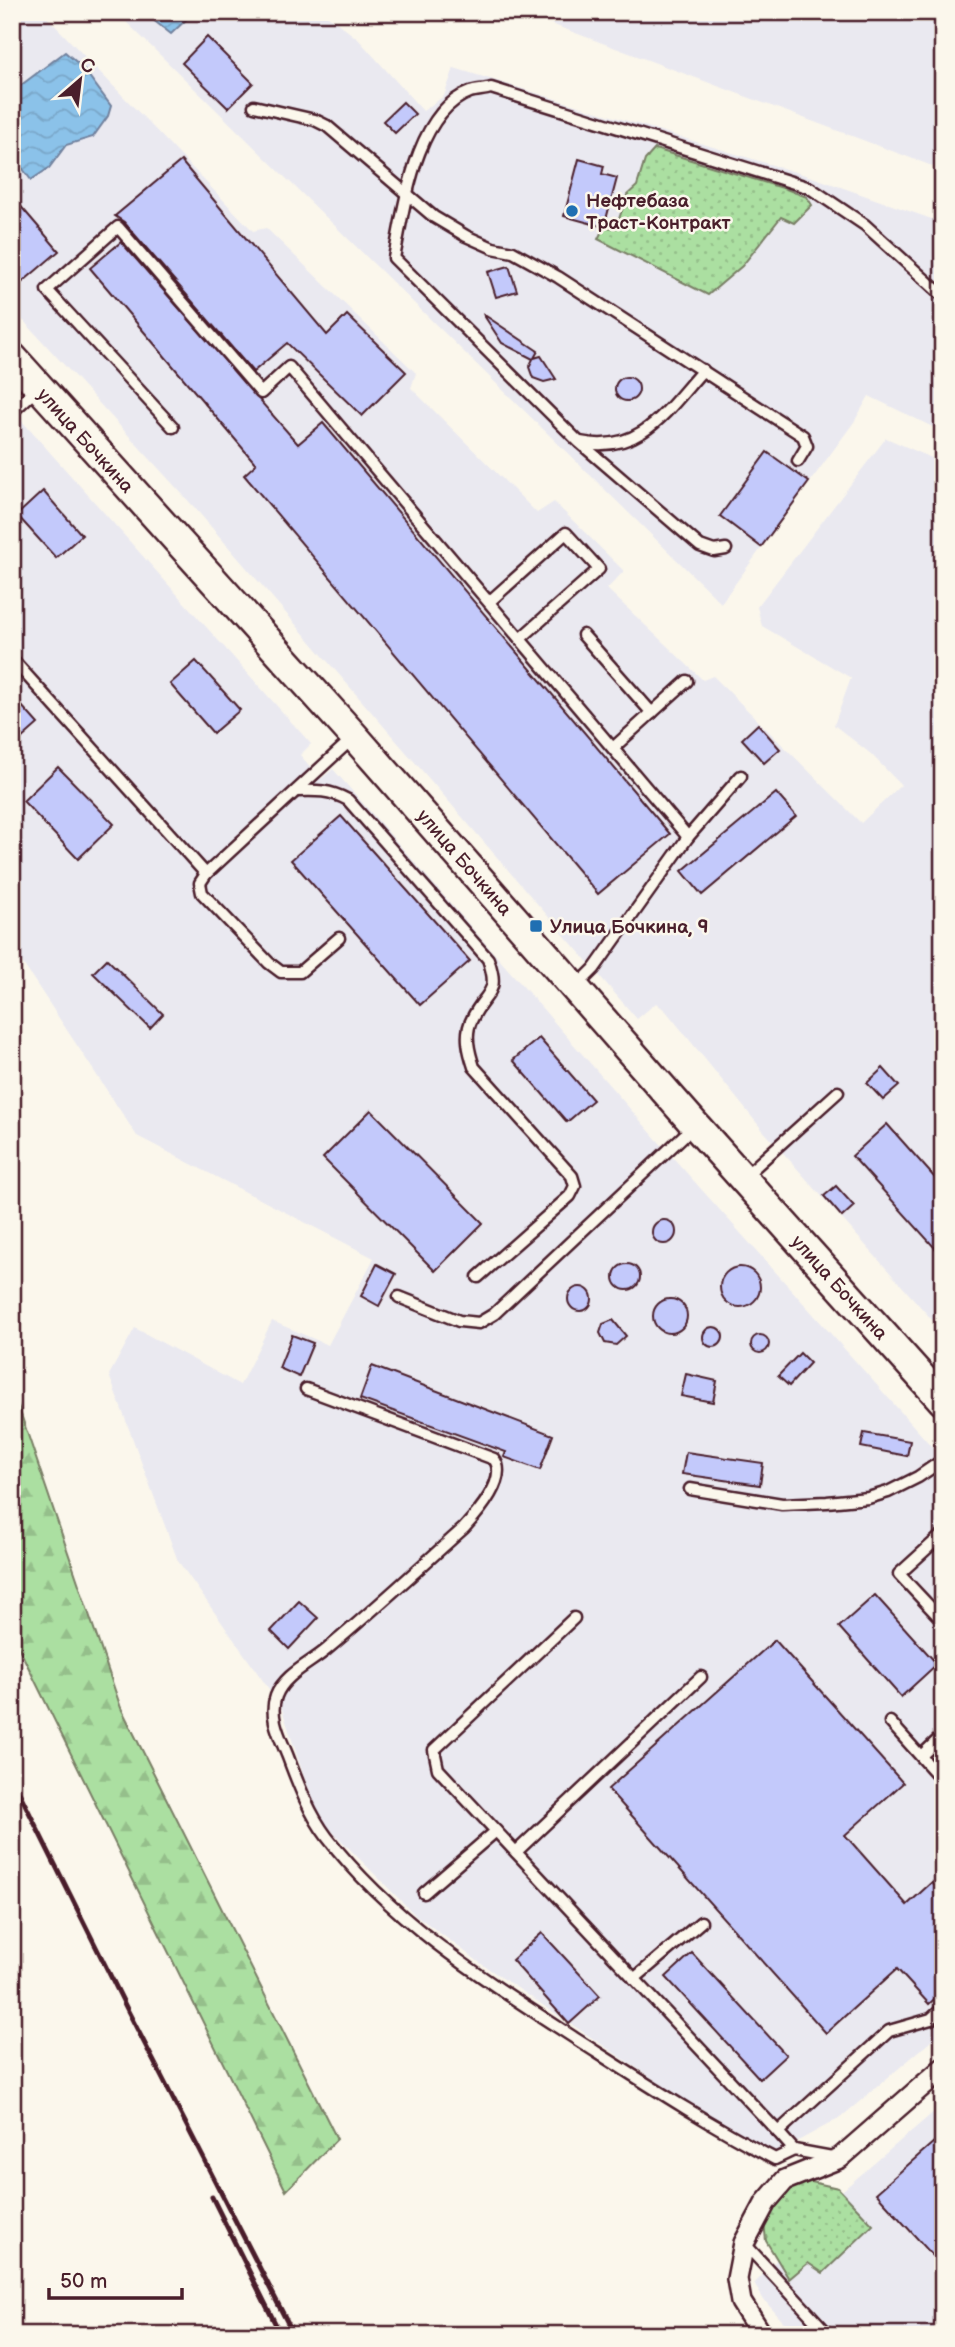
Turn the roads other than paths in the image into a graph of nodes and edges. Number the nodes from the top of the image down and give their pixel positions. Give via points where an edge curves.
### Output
1 (254, 106) dead end
2 (407, 196) junction
3 (943, 296) edge
4 (12, 357) edge
5 (703, 370) junction
6 (39, 387) junction
7 (12, 412) edge
8 (173, 427) dead end
9 (579, 442) junction
10 (798, 461) dead end
11 (726, 549) dead end
12 (489, 602) junction
13 (583, 635) dead end
14 (520, 639) junction
15 (13, 660) edge
16 (687, 681) dead end
17 (652, 713) junction
18 (354, 736) junction
19 (613, 748) junction
20 (741, 776) dead end
21 (296, 791) junction
22 (688, 837) junction
23 (206, 874) junction
24 (339, 938) dead end
25 (575, 987) junction
26 (838, 1092) dead end
27 (695, 1125) junction
28 (743, 1178) junction
29 (478, 1277) dead end
30 (399, 1297) dead end
31 (306, 1389) dead end
32 (943, 1401) edge
33 (943, 1460) edge
34 (690, 1489) dead end
35 (943, 1534) edge
36 (574, 1618) dead end
37 (943, 1621) edge
38 (701, 1677) dead end
39 (890, 1722) dead end
40 (943, 1735) edge
41 (921, 1756) junction
42 (943, 1781) edge
43 (496, 1831) junction
44 (516, 1852) junction
45 (424, 1893) dead end
46 (701, 1922) dead end
47 (634, 1979) junction
48 (943, 2008) edge
49 (942, 2069) edge
50 (778, 2132) junction
51 (794, 2150) junction
52 (840, 2158) junction
53 (744, 2243) junction
54 (762, 2335) edge
55 (829, 2335) edge

1 - 2 lane via 327,126
2 - 3 lane via 412,170 432,125 461,97 491,88 810,188 865,225
2 - 5 lane via 466,236 513,253 558,277
2 - 9 lane via 394,258
4 - 6 street, улица Бочкина
5 - 9 lane via 658,420 627,442
5 - 10 lane via 803,436 807,446
6 - 7 lane
6 - 18 street, улица Бочкина
8 - 12 lane via 47,290 118,227 261,393 289,367
9 - 11 lane via 700,546
12 - 14 lane
12 - 14 lane via 566,533 598,569
13 - 17 lane
14 - 19 lane
15 - 23 lane
16 - 17 lane
17 - 19 lane
18 - 21 lane
18 - 25 street, улица Бочкина
19 - 22 lane
20 - 22 lane
21 - 23 lane
21 - 29 lane via 321,790 348,800 488,959 494,976 492,991 471,1020 467,1047 474,1067 572,1176 575,1186 570,1196
22 - 25 lane via 594,969
23 - 24 lane via 200,883 202,893 281,972 300,972
25 - 27 street, улица Бочкина
26 - 28 lane
27 - 28 street, улица Бочкина
27 - 30 lane via 494,1314 479,1323 459,1321
28 - 32 street, улица Бочкина
31 - 51 lane via 498,1464 484,1507 464,1528 293,1675 275,1698 275,1723 298,1783 326,1836 379,1895 436,1944 502,1991 715,2128 775,2159
33 - 34 lane via 888,1492 827,1503 782,1504
35 - 37 lane via 900,1574
36 - 43 lane via 434,1750 438,1769
38 - 44 lane
39 - 41 lane
40 - 41 lane
41 - 42 lane
43 - 44 lane
43 - 45 lane
44 - 47 lane
46 - 47 lane
47 - 50 lane
48 - 50 lane via 931,2019 889,2031
49 - 52 street
50 - 51 lane
51 - 52 lane
52 - 53 street via 785,2180 766,2202
53 - 54 street via 737,2279 741,2302
53 - 55 lane

